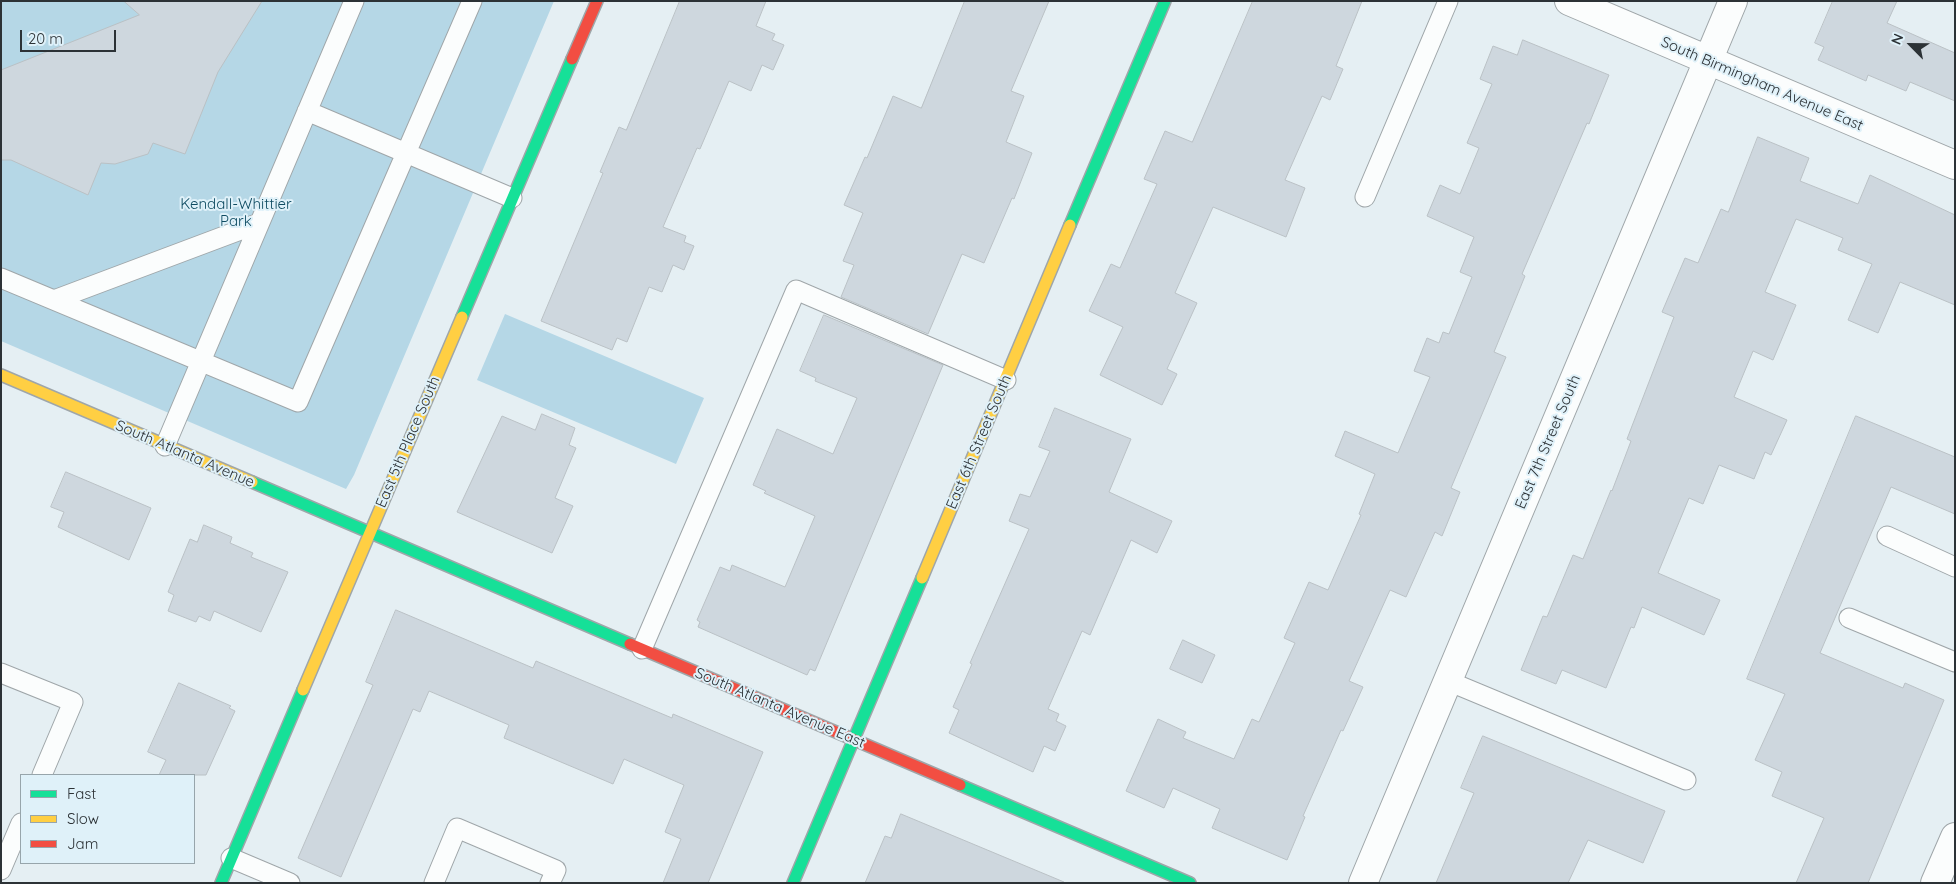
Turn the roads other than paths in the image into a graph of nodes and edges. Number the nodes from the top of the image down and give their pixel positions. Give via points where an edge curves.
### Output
1 (354, 1) edge
2 (472, 1) edge
3 (596, 1) edge
4 (1165, 1) edge
5 (1448, 1) edge
6 (1569, 1) edge
7 (1733, 1) edge
8 (1708, 61) junction
9 (307, 112) junction
10 (406, 153) junction
11 (1955, 165) edge
12 (1365, 197) dead end
13 (512, 198) junction
14 (259, 223) junction
15 (1, 278) edge
16 (54, 300) junction
17 (201, 360) junction
18 (1, 375) edge
19 (1006, 380) junction
20 (165, 446) junction
21 (369, 533) junction
22 (1887, 536) dead end
23 (1955, 568) edge
24 (1850, 618) dead end
25 (642, 649) junction
26 (1955, 662) edge
27 (1, 673) edge
28 (1448, 681) junction
29 (854, 739) junction
30 (42, 774) edge
31 (1686, 780) dead end
32 (20, 825) edge
33 (1955, 837) edge
34 (231, 858) junction
35 (1, 870) edge
36 (220, 883) edge
37 (290, 883) edge
38 (434, 883) edge
39 (550, 883) edge
40 (793, 883) edge
41 (1190, 883) edge
42 (1363, 883) edge
43 (1936, 883) edge

1 - 9 lane
2 - 10 lane
3 - 13 street, East 5th Place South
4 - 19 street, East 6th Street South
5 - 12 lane
6 - 8 street, South Birmingham Avenue East
7 - 8 street, East 7th Street South
8 - 11 street, South Birmingham Avenue East
8 - 28 street, East 7th Street South
9 - 10 lane
9 - 14 lane
10 - 13 lane
10 - 17 lane via 298,402
13 - 21 street, East 5th Place South
14 - 16 lane
14 - 17 lane
15 - 16 lane
16 - 17 lane
17 - 20 lane
18 - 20 street, South Atlanta Avenue
19 - 25 lane via 796,290
19 - 29 street, East 6th Street South
20 - 21 street, South Atlanta Avenue
21 - 25 street, South Atlanta Avenue East
21 - 34 street, East 5th Place South
22 - 23 lane
24 - 26 lane
25 - 29 street, South Atlanta Avenue East
27 - 30 lane via 73,702
28 - 31 lane
28 - 42 street, East 7th Street South
29 - 40 street, East 6th Street South
29 - 41 street, South Atlanta Avenue East
32 - 35 lane
33 - 43 street
34 - 36 street, East 5th Place South
34 - 37 lane
38 - 39 lane via 457,828 556,870

